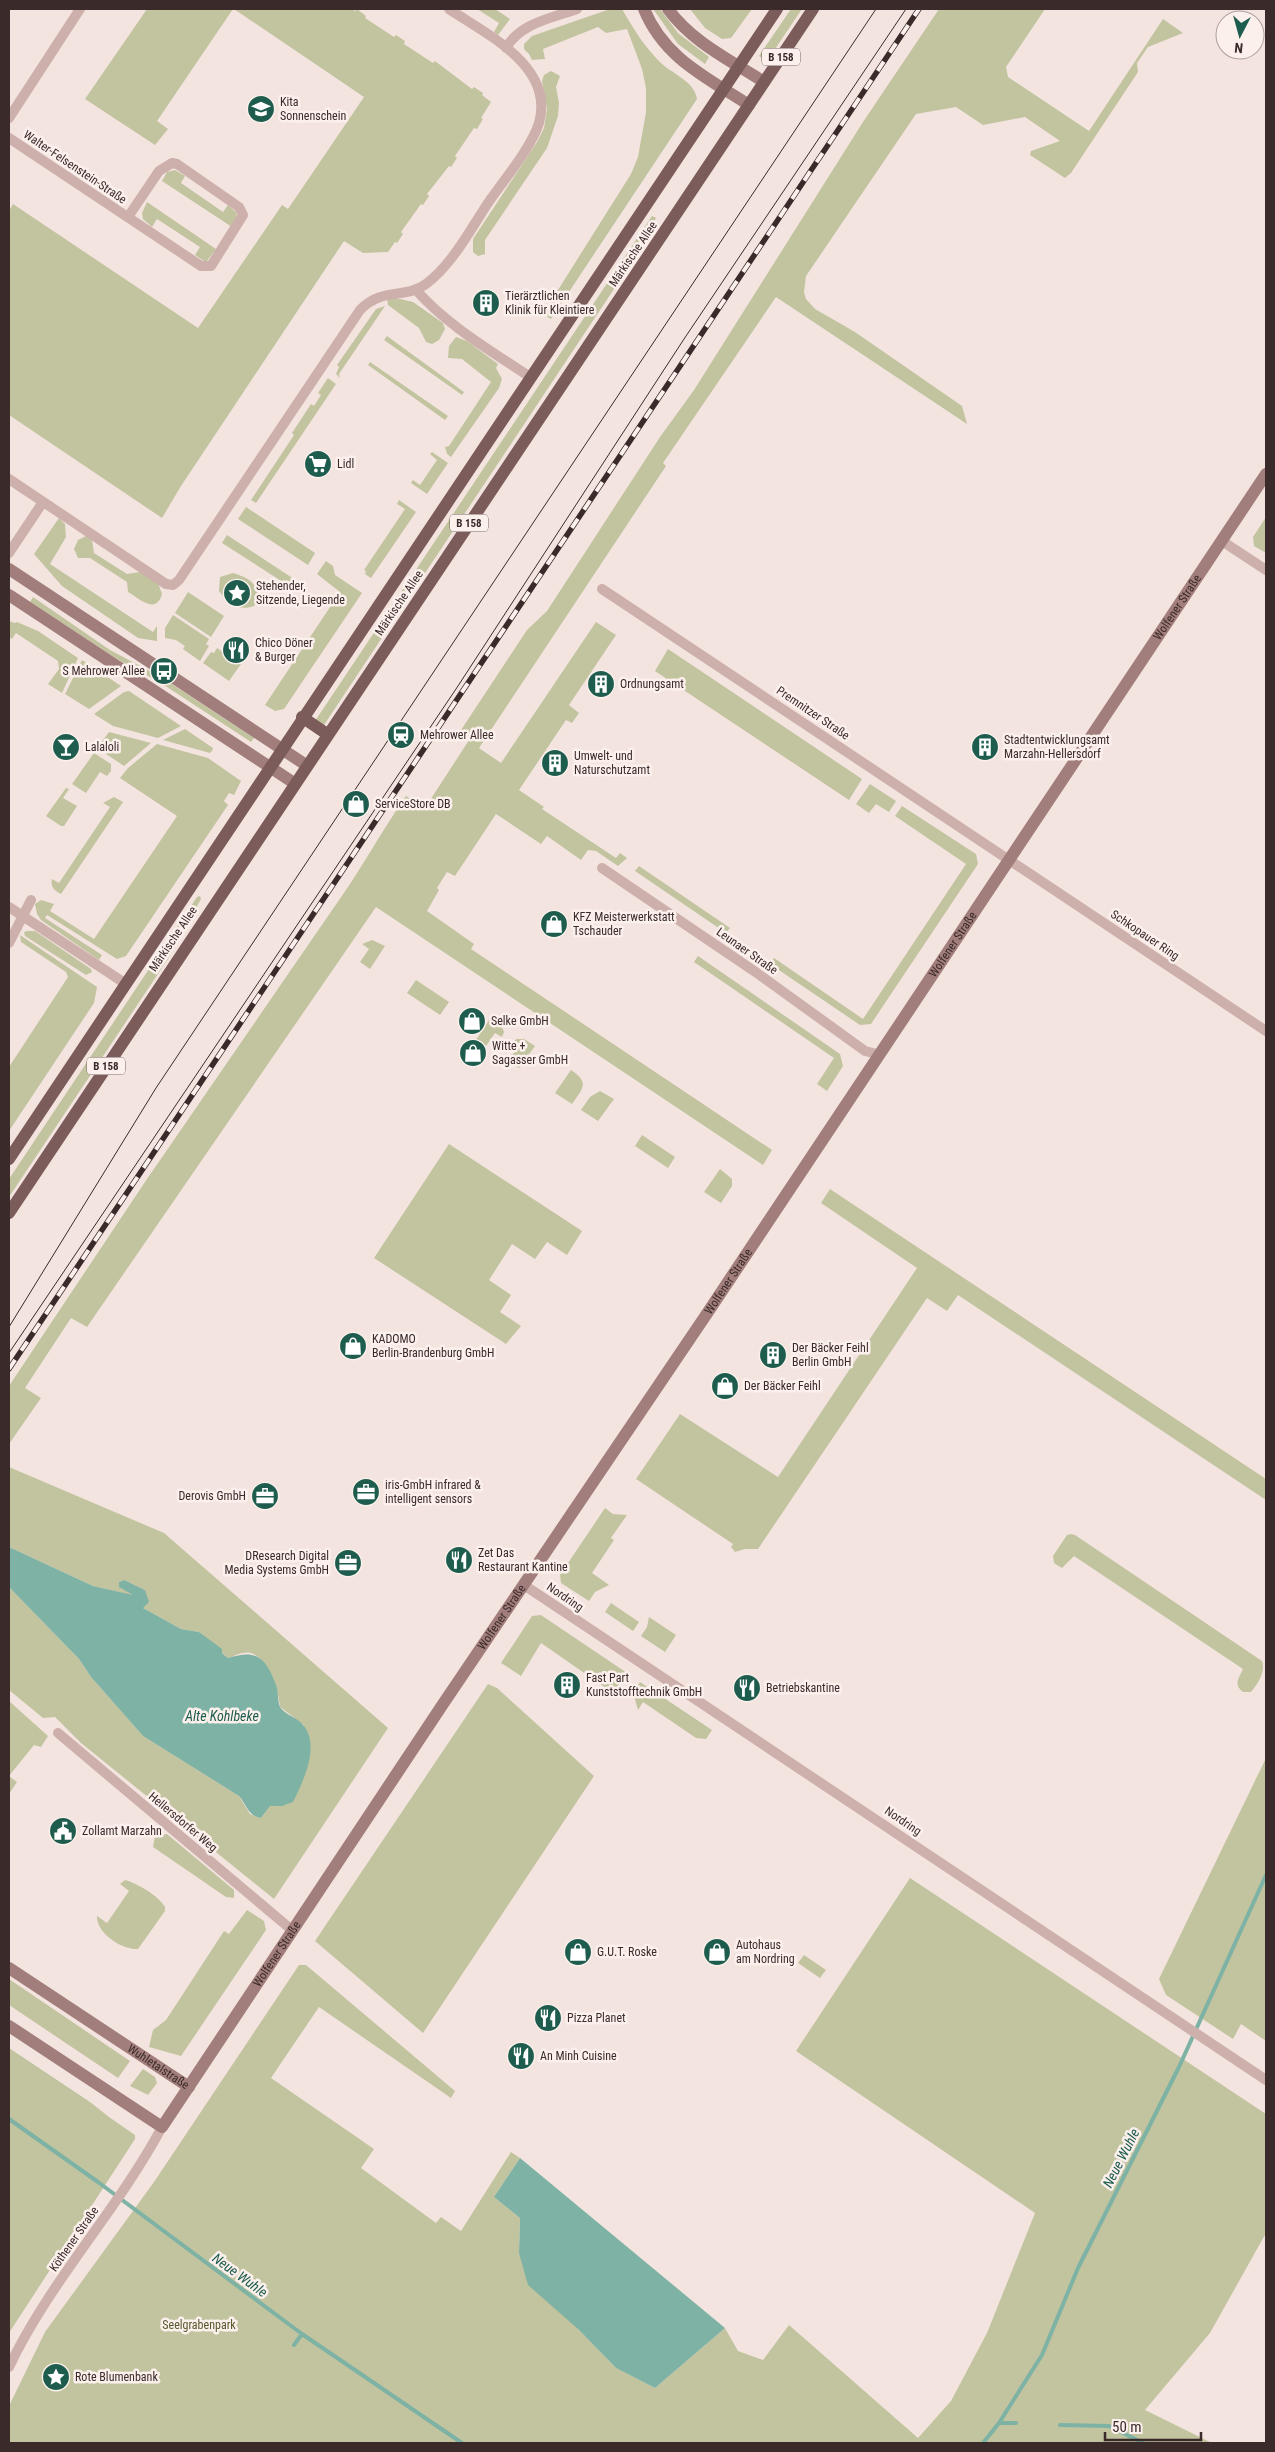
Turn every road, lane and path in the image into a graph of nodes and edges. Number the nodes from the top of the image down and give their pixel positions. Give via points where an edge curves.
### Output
1 (80, 9) edge
2 (449, 9) edge
3 (577, 9) edge
4 (644, 9) edge
5 (668, 9) edge
6 (778, 9) edge
7 (813, 9) edge
8 (506, 48) junction
9 (739, 66) junction
10 (764, 82) junction
11 (724, 89) junction
12 (748, 105) junction
13 (9, 118) edge
14 (9, 138) edge
15 (128, 217) junction
16 (416, 290) junction
17 (530, 377) junction
18 (1266, 474) edge
19 (9, 479) edge
20 (43, 502) junction
21 (1222, 541) junction
22 (9, 553) edge
23 (9, 569) edge
24 (1266, 570) edge
25 (602, 589) dead end
26 (9, 595) edge
27 (302, 717) junction
28 (327, 734) junction
29 (281, 749) junction
30 (306, 765) junction
31 (270, 767) junction
32 (294, 783) junction
33 (1010, 859) junction
34 (602, 868) dead end
35 (31, 900) dead end
36 (9, 907) edge
37 (24, 917) junction
38 (9, 943) edge
39 (126, 984) junction
40 (1266, 1031) edge
41 (878, 1054) junction
42 (9, 1159) edge
43 (9, 1213) edge
44 (524, 1585) junction
45 (58, 1733) dead end
46 (293, 1931) junction
47 (9, 1968) edge
48 (9, 2026) edge
49 (1266, 2080) edge
50 (189, 2087) junction
51 (162, 2127) junction
52 (9, 2367) edge

1 - 13 street
2 - 8 street
3 - 8 street via 526,27
4 - 11 street via 666,46 686,65
5 - 9 street via 686,30
6 - 9 main road, Märkische Allee / B 158
7 - 10 main road, Märkische Allee / B 158
8 - 16 street via 525,63 538,93 538,124 519,159 440,273
9 - 10 street
9 - 11 main road, Märkische Allee / B 158
10 - 12 main road, Märkische Allee / B 158
11 - 12 street
11 - 17 main road, Märkische Allee / B 158
12 - 28 main road, Märkische Allee / B 158
14 - 15 street, Walter-Felsenstein-Straße
15 - 15 street, Walter-Felsenstein-Straße via 207,267 211,266 243,215 239,207 172,163 159,171
16 - 17 street via 432,308
16 - 20 street via 383,295 360,310 201,550 173,586
17 - 27 main road, Märkische Allee / B 158
18 - 21 street, Wolfener Straße
19 - 20 street
20 - 22 street
21 - 24 street
21 - 33 street, Wolfener Straße
23 - 29 street
25 - 33 street, Premnitzer Straße
26 - 31 street
27 - 28 main road
27 - 29 main road, Märkische Allee / B 158
28 - 30 main road, Märkische Allee / B 158
29 - 30 street
29 - 31 main road, Märkische Allee / B 158
30 - 32 main road, Märkische Allee / B 158
31 - 32 street
31 - 39 main road, Märkische Allee / B 158
32 - 43 main road, Märkische Allee / B 158
33 - 40 street, Schkopauer Ring
33 - 41 street, Wolfener Straße
34 - 41 street, Leunaer Straße via 865,1051
35 - 37 street
36 - 37 street
37 - 38 street
37 - 39 street
39 - 42 main road, Märkische Allee / B 158
41 - 44 street, Wolfener Straße
44 - 46 street, Wolfener Straße
44 - 49 street, Nordring
45 - 46 street, Hellersdorfer Weg
46 - 50 street, Wolfener Straße
47 - 50 street, Wuhletalstraße
48 - 51 street
50 - 51 street, Wuhletalstraße
51 - 52 street, Köthener Straße via 104,2220 33,2322

